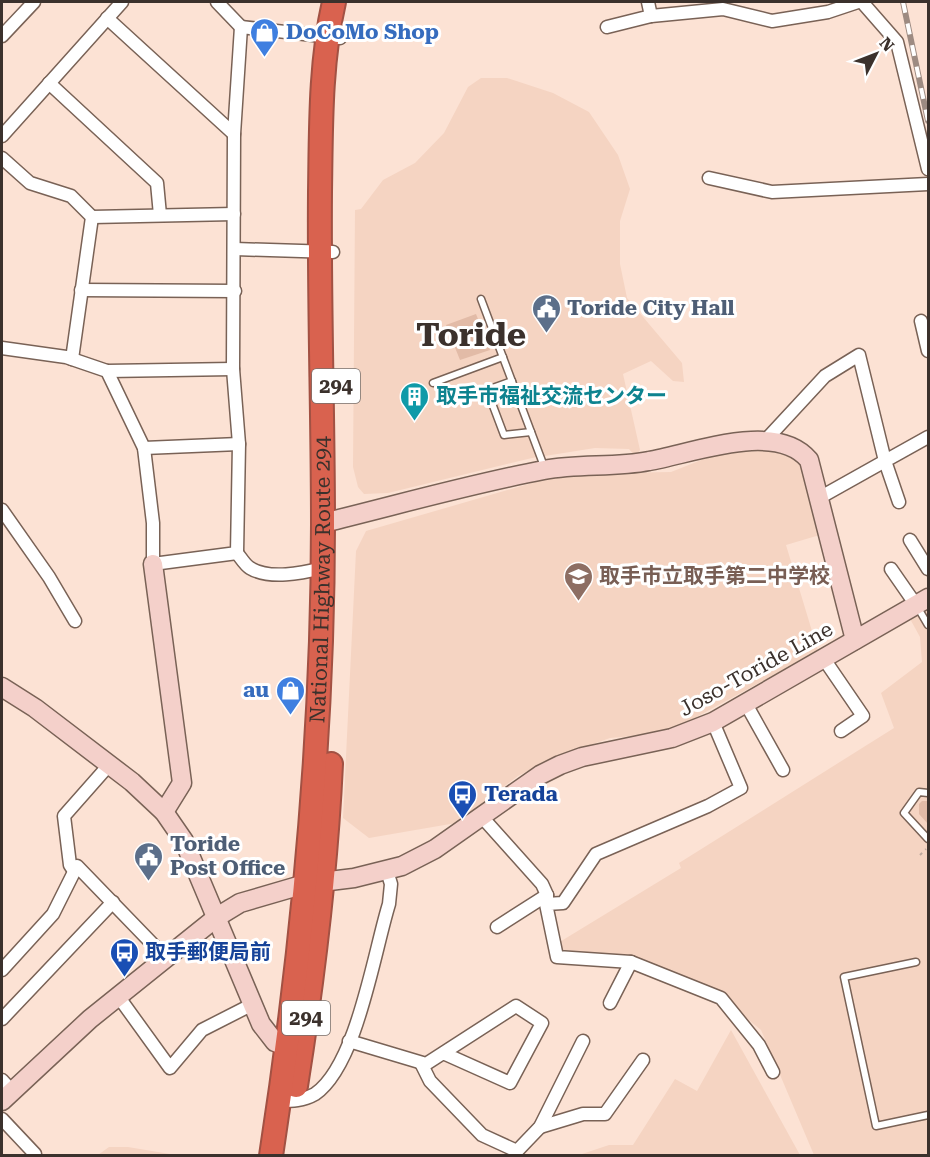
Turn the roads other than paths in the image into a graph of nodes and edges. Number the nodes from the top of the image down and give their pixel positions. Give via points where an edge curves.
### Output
1 (34, 2) edge
2 (122, 2) edge
3 (217, 2) edge
4 (334, 2) edge
5 (344, 2) edge
6 (648, 2) edge
7 (860, 2) edge
8 (651, 16) junction
9 (107, 18) junction
10 (241, 27) junction
11 (607, 27) dead end
12 (2, 36) edge
13 (333, 37) junction
14 (49, 82) junction
15 (234, 134) junction
16 (2, 136) edge
17 (2, 158) edge
18 (928, 169) edge
19 (709, 178) dead end
20 (928, 184) edge
21 (234, 214) junction
22 (160, 215) junction
23 (92, 217) junction
24 (235, 249) junction
25 (326, 252) junction
26 (81, 290) junction
27 (235, 291) junction
28 (481, 299) dead end
29 (921, 321) dead end
30 (2, 348) edge
31 (928, 351) edge
32 (503, 357) junction
33 (72, 359) junction
34 (233, 369) junction
35 (107, 371) junction
36 (512, 381) junction
37 (433, 383) dead end
38 (531, 432) junction
39 (928, 437) edge
40 (764, 441) junction
41 (238, 444) junction
42 (144, 448) junction
43 (885, 461) junction
44 (545, 470) junction
45 (819, 498) junction
46 (899, 502) dead end
47 (2, 510) edge
48 (331, 521) junction
49 (910, 540) dead end
50 (237, 553) junction
51 (153, 564) junction
52 (323, 568) junction
53 (891, 569) dead end
54 (928, 569) edge
55 (922, 601) edge
56 (75, 621) dead end
57 (928, 625) edge
58 (855, 640) junction
59 (825, 658) junction
60 (2, 688) edge
61 (746, 704) junction
62 (712, 722) junction
63 (841, 732) dead end
64 (109, 765) junction
65 (783, 770) dead end
66 (928, 793) edge
67 (164, 812) junction
68 (482, 817) junction
69 (928, 839) edge
70 (74, 871) junction
71 (387, 871) junction
72 (315, 882) junction
73 (547, 900) junction
74 (114, 902) junction
75 (217, 917) junction
76 (497, 927) dead end
77 (166, 958) junction
78 (631, 962) junction
79 (916, 962) dead end
80 (2, 970) edge
81 (118, 996) junction
82 (253, 1004) junction
83 (610, 1004) dead end
84 (2, 1019) edge
85 (349, 1041) junction
86 (583, 1041) dead end
87 (286, 1046) junction
88 (443, 1053) junction
89 (643, 1060) dead end
90 (421, 1063) junction
91 (773, 1072) dead end
92 (5, 1091) edge
93 (286, 1101) junction
94 (928, 1115) edge
95 (2, 1119) edge
96 (540, 1127) junction
97 (519, 1153) edge
98 (33, 1155) edge
99 (271, 1155) edge
100 (284, 1155) edge

1 - 12 street
2 - 9 street
3 - 10 street
4 - 13 highway, National Highway Route 294 / 294
5 - 13 highway, National Highway Route 294 / 294
6 - 8 street
7 - 8 street via 828,12 772,21 723,9
7 - 18 street via 897,42
8 - 11 street
9 - 14 street
9 - 15 street
10 - 13 street
10 - 15 street
13 - 25 highway, National Highway Route 294 / 294
14 - 16 street
14 - 22 street via 157,183
15 - 21 street
17 - 23 street via 30,183 71,196
19 - 20 street via 772,192
21 - 22 street
21 - 24 street
22 - 23 street
23 - 26 street
24 - 25 street
24 - 27 street
25 - 48 highway, National Highway Route 294 / 294
26 - 27 street
26 - 33 street
27 - 34 street
28 - 32 lane
29 - 31 street
30 - 33 street
32 - 36 lane
32 - 37 lane
33 - 35 street
34 - 35 street
34 - 41 street
35 - 42 street
36 - 38 lane
36 - 38 lane via 487,390 504,435
38 - 44 lane
39 - 43 street
40 - 43 street via 825,376 859,355
40 - 44 street via 714,446 647,462
40 - 45 street via 785,443 803,453 809,460
41 - 42 street
41 - 50 street
42 - 51 street via 153,523
43 - 45 street
43 - 46 street
44 - 48 street
45 - 58 street
47 - 56 street
48 - 52 highway, National Highway Route 294 / 294
48 - 72 highway, National Highway Route 294 / 294 via 335,669
49 - 54 street
50 - 51 street
50 - 52 street via 250,567 266,573 303,573
51 - 67 street via 182,783
52 - 72 highway, National Highway Route 294 / 294
53 - 55 street
55 - 57 lane
55 - 58 street, Joso-Toride Line
58 - 59 street, Joso-Toride Line
59 - 61 street, Joso-Toride Line
59 - 63 street via 863,716
60 - 64 street via 35,708
61 - 62 street, Joso-Toride Line
61 - 65 street
62 - 68 street, Joso-Toride Line via 672,738 560,765
62 - 73 street via 741,788 596,854 563,903
64 - 67 street
64 - 70 street via 64,816
66 - 69 lane via 919,792 904,813
67 - 75 street via 184,841
68 - 71 street, Joso-Toride Line via 435,849
68 - 73 street via 542,884
70 - 74 street via 77,866
70 - 80 street via 53,914
71 - 72 street, Joso-Toride Line
71 - 85 street via 391,895
72 - 75 street, Joso-Toride Line via 259,896
72 - 87 highway, National Highway Route 294 / 294
72 - 93 highway, National Highway Route 294 / 294
73 - 76 street
73 - 78 street via 557,957
74 - 77 street
74 - 84 street
75 - 77 street, Joso-Toride Line
75 - 82 street
77 - 81 street, Joso-Toride Line
78 - 83 street
78 - 91 street via 721,998 759,1045
79 - 94 lane via 844,977 876,1126
81 - 82 street via 170,1068 202,1030
81 - 92 street, Joso-Toride Line
82 - 87 street via 267,1033
85 - 90 street
85 - 93 street via 341,1060 319,1090 301,1100
86 - 96 street
87 - 93 highway, National Highway Route 294 / 294
88 - 88 street via 516,1006 542,1023 510,1083
88 - 90 street
89 - 96 street via 605,1114 583,1114
90 - 97 street via 430,1081 482,1135
93 - 99 highway, National Highway Route 294 / 294
93 - 100 highway, National Highway Route 294 / 294
95 - 98 street
96 - 97 street

